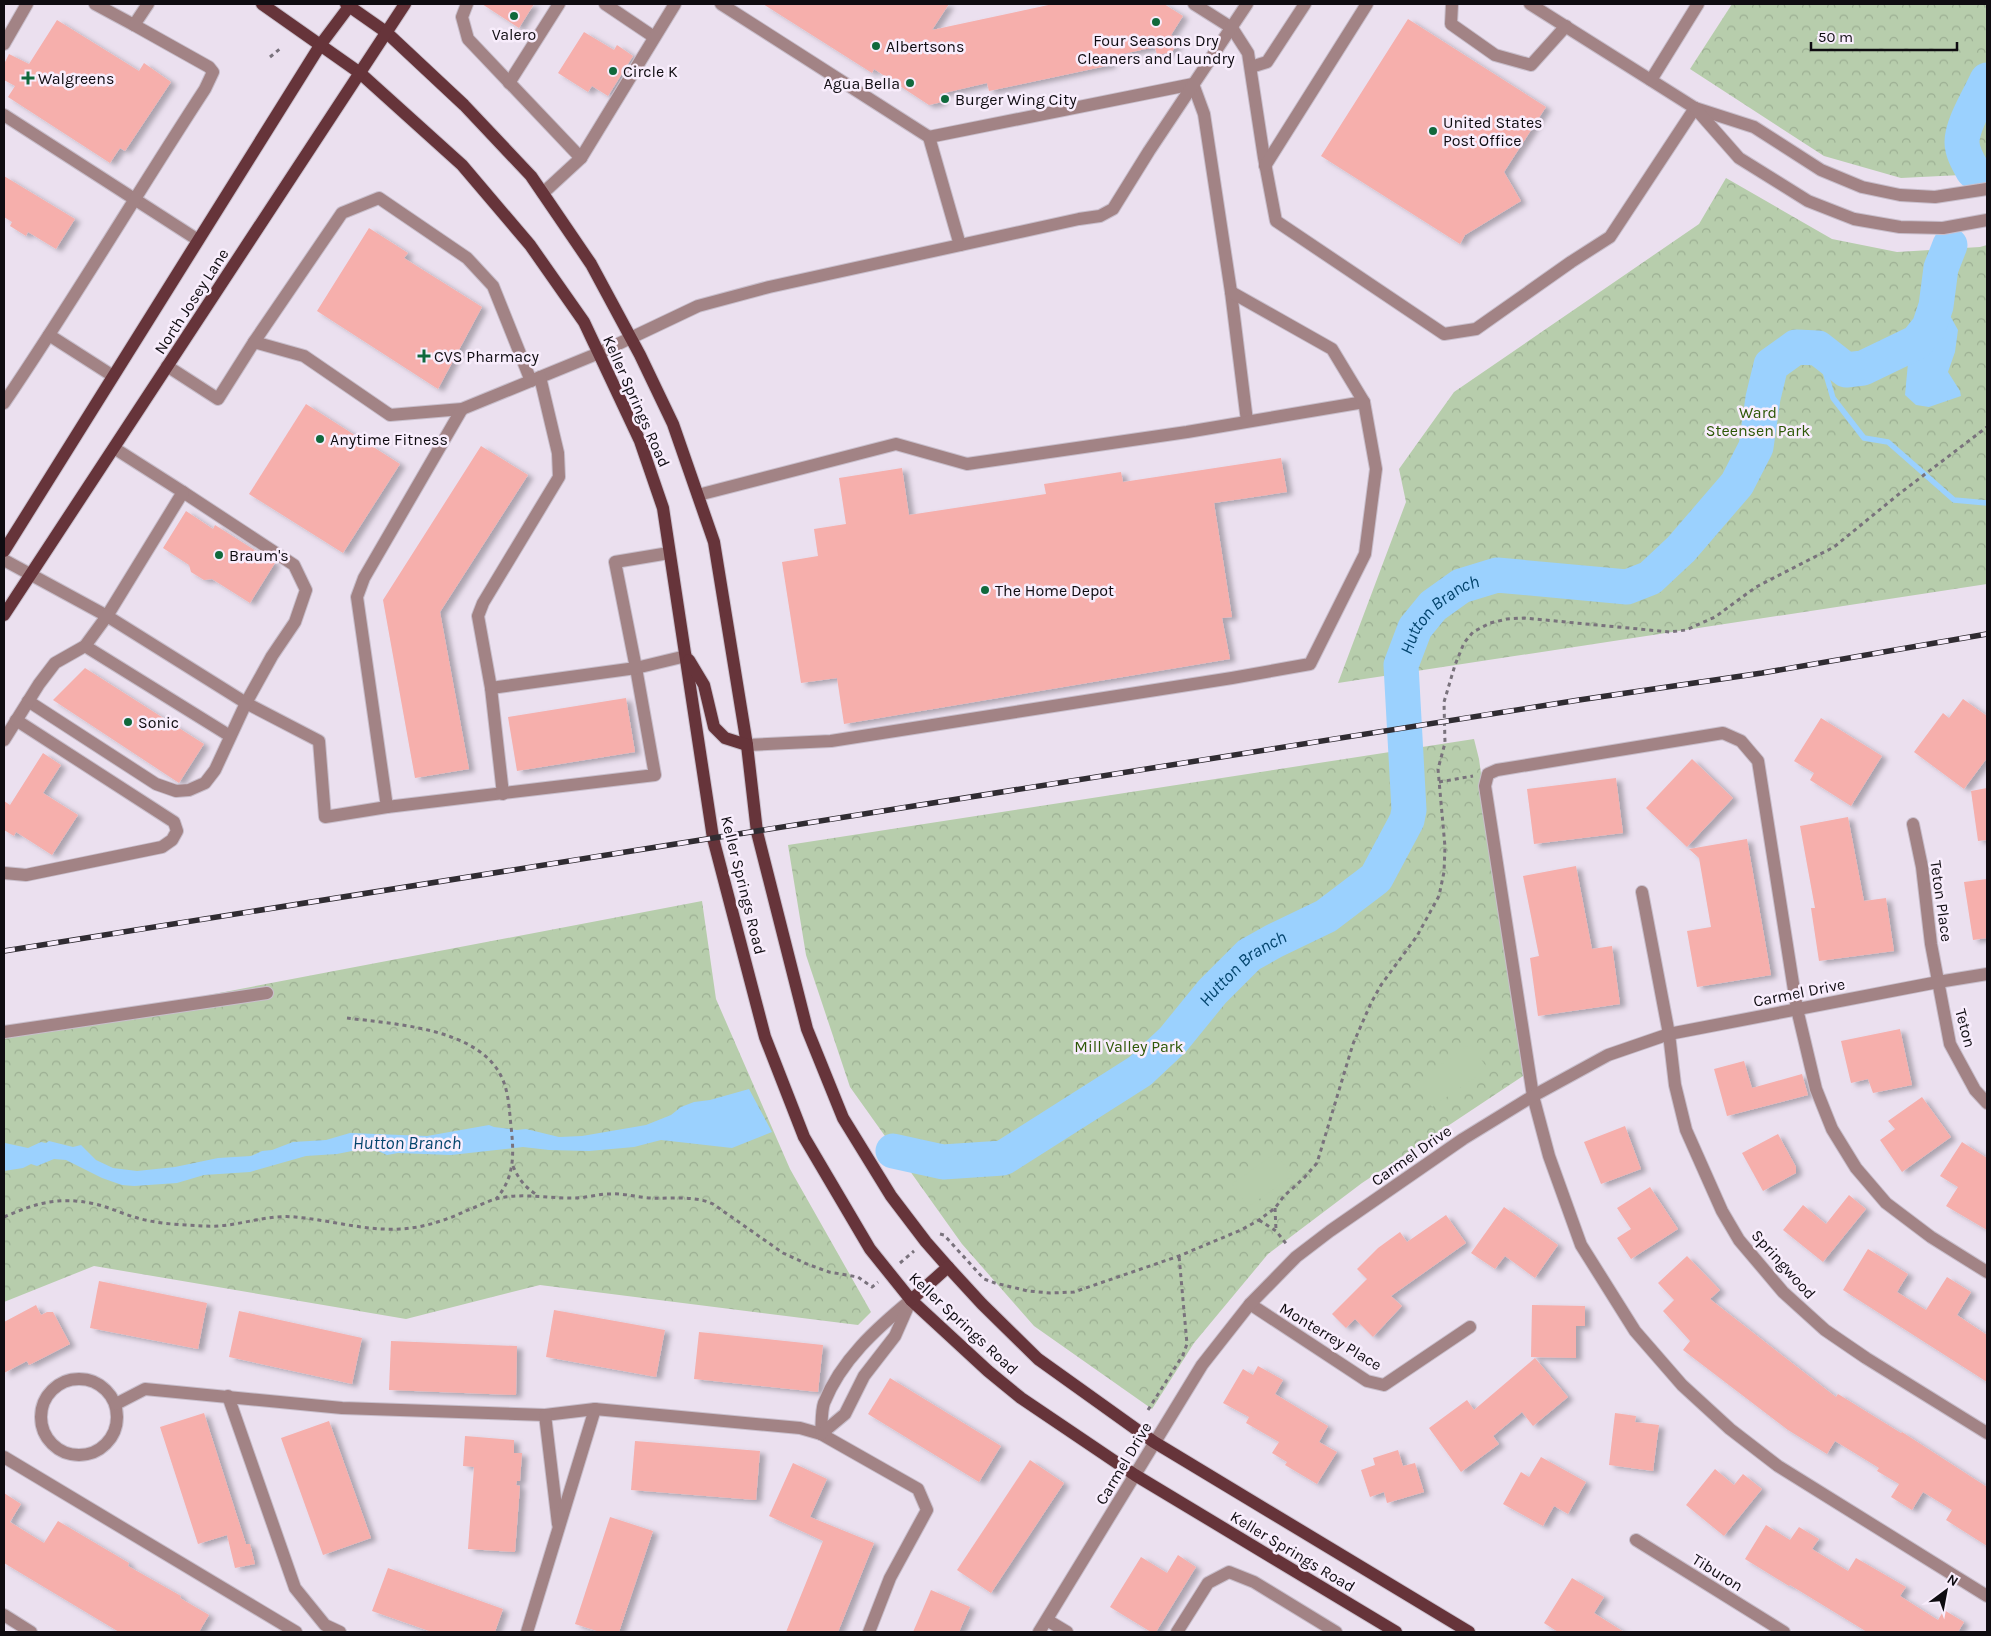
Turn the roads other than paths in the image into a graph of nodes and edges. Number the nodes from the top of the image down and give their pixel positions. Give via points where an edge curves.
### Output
1 (27, 4) edge
2 (95, 4) edge
3 (148, 4) edge
4 (262, 4) edge
5 (404, 4) edge
6 (467, 4) edge
7 (559, 4) edge
8 (605, 4) edge
9 (675, 4) edge
10 (721, 4) edge
11 (1194, 4) edge
12 (1247, 4) edge
13 (1305, 4) edge
14 (1367, 4) edge
15 (1452, 4) edge
16 (1530, 4) edge
17 (1698, 4) edge
18 (348, 5) edge
19 (134, 25) junction
20 (1566, 26) junction
21 (1232, 28) junction
22 (386, 32) junction
23 (654, 37) junction
24 (4, 44) edge
25 (320, 44) junction
26 (1250, 67) junction
27 (360, 73) junction
28 (1651, 80) junction
29 (509, 83) junction
30 (1193, 84) junction
31 (1695, 108) junction
32 (4, 115) edge
33 (929, 137) junction
34 (581, 158) junction
35 (1265, 166) junction
36 (1987, 189) edge
37 (543, 194) junction
38 (134, 198) junction
39 (1987, 220) edge
40 (198, 240) junction
41 (960, 245) junction
42 (1231, 292) junction
43 (50, 335) junction
44 (631, 338) junction
45 (254, 342) junction
46 (599, 353) junction
47 (167, 366) junction
48 (113, 376) junction
49 (535, 379) junction
50 (4, 402) edge
51 (1364, 402) junction
52 (462, 409) junction
53 (1247, 421) junction
54 (114, 448) junction
55 (183, 492) junction
56 (698, 495) junction
57 (4, 551) edge
58 (669, 553) junction
59 (4, 560) edge
60 (30, 575) junction
61 (4, 615) edge
62 (106, 616) junction
63 (85, 646) junction
64 (686, 656) junction
65 (636, 668) junction
66 (491, 688) junction
67 (28, 702) junction
68 (246, 703) junction
69 (16, 720) junction
70 (230, 736) junction
71 (4, 740) edge
72 (747, 744) junction
73 (503, 794) junction
74 (387, 807) junction
75 (1913, 824) dead end
76 (4, 872) edge
77 (1642, 892) dead end
78 (1987, 974) edge
79 (1938, 982) junction
80 (267, 993) dead end
81 (1797, 1009) junction
82 (4, 1032) edge
83 (1669, 1034) junction
84 (1532, 1096) junction
85 (1987, 1103) edge
86 (948, 1267) junction
87 (1987, 1272) edge
88 (912, 1300) junction
89 (1250, 1304) junction
90 (1470, 1327) dead end
91 (228, 1396) junction
92 (116, 1404) junction
93 (595, 1409) junction
94 (546, 1414) junction
95 (1987, 1433) edge
96 (821, 1434) junction
97 (1154, 1442) junction
98 (4, 1457) edge
99 (1135, 1475) junction
100 (559, 1529) junction
101 (1636, 1540) dead end
102 (1987, 1596) edge
103 (4, 1615) edge
104 (1047, 1620) junction
105 (29, 1632) edge
106 (296, 1632) edge
107 (340, 1632) edge
108 (527, 1632) edge
109 (869, 1632) edge
110 (1039, 1632) edge
111 (1067, 1632) edge
112 (1177, 1632) edge
113 (1336, 1632) edge
114 (1396, 1632) edge
115 (1469, 1632) edge
116 (1784, 1632) edge

1 - 24 street
2 - 19 street
3 - 19 street
4 - 25 main road, Keller Springs Road
5 - 22 main road, North Josey Lane
6 - 29 street via 462,17 468,39
7 - 29 street
8 - 23 street
9 - 23 street
10 - 33 street
11 - 21 street
12 - 21 street
13 - 26 street via 1267,62
14 - 35 street
15 - 20 street via 1451,24 1495,55 1530,65
16 - 20 street
17 - 28 street
18 - 22 main road, Keller Springs Road
18 - 25 main road, North Josey Lane
19 - 38 street via 213,72
20 - 28 street
21 - 26 street via 1248,53
21 - 30 street
22 - 27 main road, North Josey Lane
22 - 37 main road, Keller Springs Road via 464,105 531,176
23 - 34 street
25 - 27 main road, Keller Springs Road
25 - 40 main road, North Josey Lane
26 - 35 street
27 - 46 main road, Keller Springs Road via 462,165 530,245 584,322
27 - 47 main road, North Josey Lane
28 - 31 street
29 - 34 street
30 - 33 street
30 - 41 street via 1114,209 1100,216
30 - 42 street via 1204,114
31 - 35 street via 1610,237 1476,329 1444,334 1276,221
31 - 36 street via 1754,127 1821,170 1862,186 1900,195 1935,197
31 - 39 street via 1739,158 1808,201 1854,219 1900,227 1943,228
32 - 38 street
33 - 41 street
34 - 37 street
37 - 44 main road, Keller Springs Road via 590,264
38 - 40 street
38 - 43 street
40 - 48 main road, North Josey Lane
41 - 44 street via 769,286 698,306
42 - 51 street via 1332,349
42 - 53 street
43 - 48 street
43 - 50 street
44 - 46 street
44 - 56 main road, Keller Springs Road via 673,424
45 - 47 street via 218,399
45 - 49 street via 342,213 379,198 467,258 493,286
45 - 52 street via 304,356 390,416
46 - 49 street
46 - 58 main road, Keller Springs Road via 640,441 663,508
47 - 54 main road, North Josey Lane
48 - 57 main road, North Josey Lane
49 - 52 street
49 - 66 street via 558,453 559,477 478,616
51 - 53 street
51 - 72 street via 1376,469 1365,554 1310,664 831,741
52 - 74 street via 364,578 357,597
53 - 56 street via 967,464 896,444
54 - 55 street
54 - 60 main road, North Josey Lane
55 - 62 street
55 - 68 street via 294,565 306,590 295,622
56 - 72 main road, Keller Springs Road via 714,542
58 - 64 main road, Keller Springs Road
58 - 65 street via 615,562
59 - 60 street
60 - 61 main road, North Josey Lane
60 - 62 street
62 - 63 street
62 - 68 street
63 - 67 street via 55,663
63 - 70 street
64 - 65 street
64 - 72 main road via 704,685 714,727 725,738
64 - 88 main road, Keller Springs Road via 713,838 765,1037 804,1137 870,1249
65 - 66 street
65 - 73 street via 655,775
66 - 73 street
67 - 69 street
67 - 70 street via 156,784 176,791 190,790 205,783
68 - 70 street
68 - 74 street via 319,741 325,817
69 - 71 street
69 - 76 street via 174,822 177,831 172,840 162,847 26,875
72 - 86 main road, Keller Springs Road via 757,832 807,1029 842,1118 891,1196
73 - 74 street
75 - 79 street, Teton Place
77 - 83 street, Springwood
78 - 79 street, Carmel Drive
79 - 81 street, Carmel Drive
79 - 85 street, Teton via 1950,1044 1975,1090
80 - 82 street
81 - 83 street, Carmel Drive
81 - 84 street via 1758,761 1741,741 1723,733 1497,770 1488,774 1485,786
81 - 87 street via 1816,1089 1832,1129 1856,1168 1886,1202 1931,1237
83 - 84 street, Carmel Drive via 1608,1055
83 - 95 street, Springwood via 1675,1085 1686,1130 1722,1212 1739,1240 1783,1292 1824,1330
84 - 89 street, Carmel Drive via 1462,1139 1330,1231 1296,1257
84 - 102 street via 1549,1156 1581,1245 1635,1331 1682,1385 1730,1429 1778,1466
86 - 88 main road
86 - 97 main road, Keller Springs Road via 1038,1359
88 - 96 street via 896,1336 864,1376 845,1414
88 - 96 street via 880,1326 845,1364 824,1405
88 - 99 main road, Keller Springs Road via 1021,1398
89 - 90 street, Monterrey Place via 1367,1381 1384,1386
89 - 97 street, Carmel Drive via 1202,1366
91 - 92 street via 145,1389
91 - 94 street via 342,1408
91 - 107 street via 295,1588 325,1625
92 - 92 street via 118,1424 109,1442 93,1454 72,1456 54,1447 42,1431 40,1410 49,1392 66,1380 86,1378 104,1387
93 - 94 street
93 - 96 street via 800,1428
93 - 100 street
94 - 100 street
96 - 109 street via 918,1489 927,1510 890,1578
97 - 99 street, Carmel Drive
97 - 115 main road, Keller Springs Road
98 - 106 street
99 - 104 street, Carmel Drive
99 - 114 main road, Keller Springs Road
100 - 108 street
101 - 116 street, Tiburon
103 - 105 street
104 - 110 street, Carmel Drive
104 - 111 street
112 - 113 street via 1208,1582 1229,1572 1254,1582

